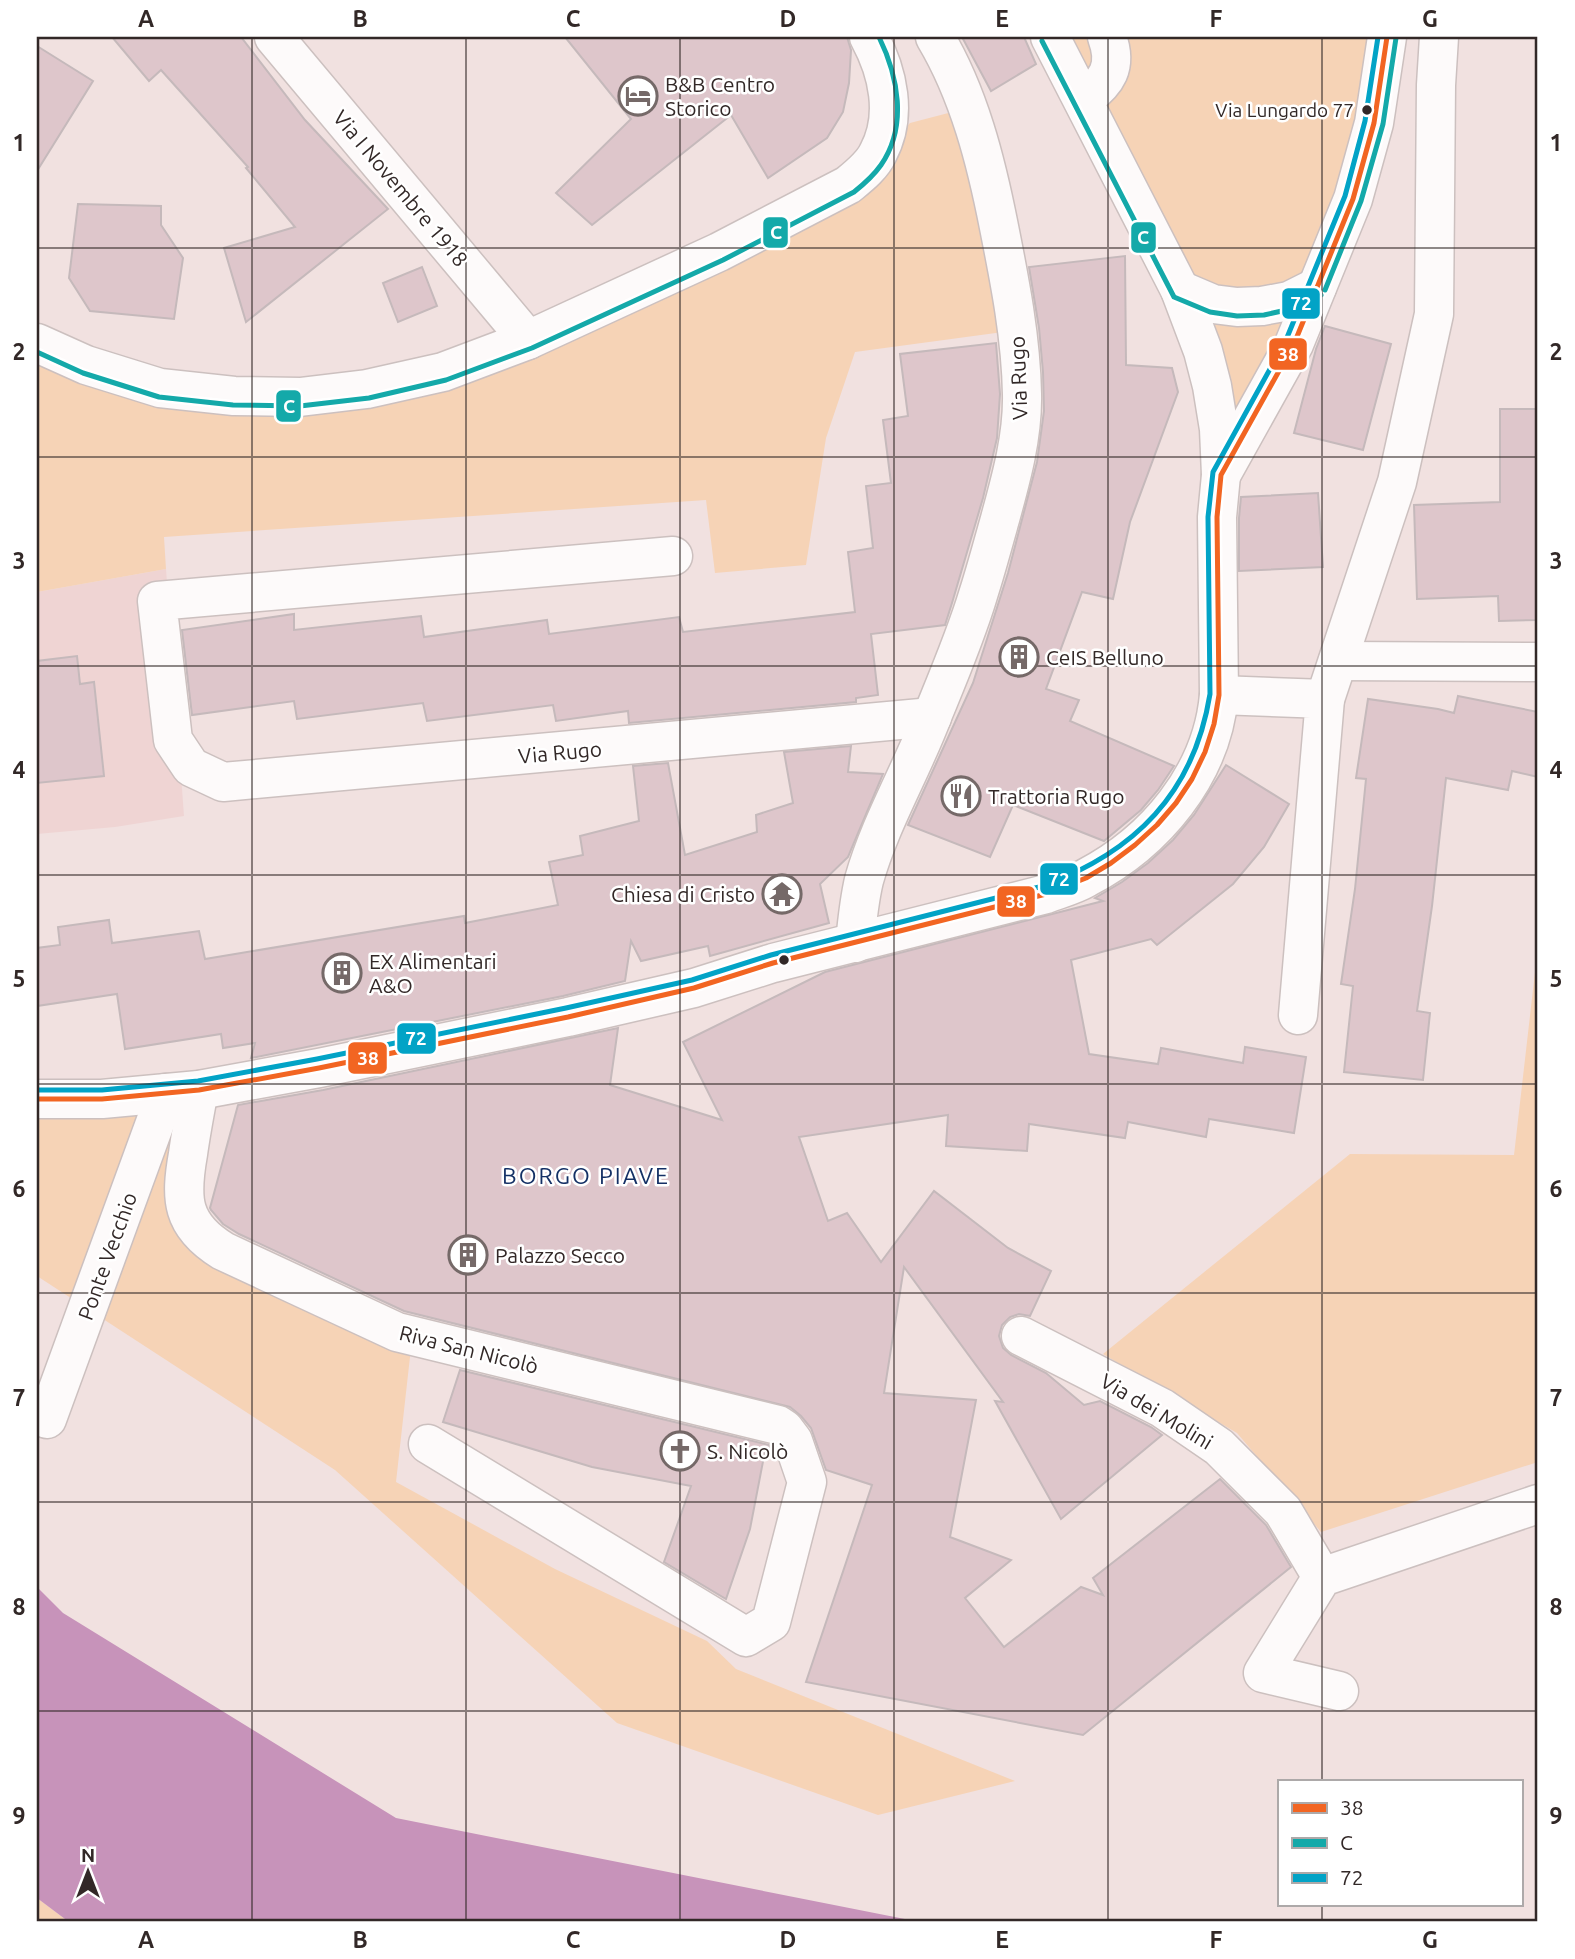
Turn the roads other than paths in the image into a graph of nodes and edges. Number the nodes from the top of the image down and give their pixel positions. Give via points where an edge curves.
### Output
1 (274, 37) edge
2 (869, 37) edge
3 (935, 37) edge
4 (1050, 37) edge
5 (1107, 37) edge
6 (1387, 37) edge
7 (1439, 37) edge
8 (1083, 99) junction
9 (1317, 287) junction
10 (1181, 290) junction
11 (528, 340) junction
12 (37, 343) edge
13 (1221, 475) junction
14 (673, 556) dead end
15 (1338, 661) junction
16 (1538, 662) edge
17 (1219, 695) junction
18 (1325, 699) junction
19 (932, 717) junction
20 (855, 943) junction
21 (1298, 1015) dead end
22 (183, 1091) junction
23 (37, 1099) edge
24 (1021, 1336) dead end
25 (47, 1419) dead end
26 (428, 1444) dead end
27 (1538, 1504) edge
28 (1322, 1577) junction
29 (1339, 1690) dead end

1 - 11 street, Via I Novembre 1918
2 - 11 street via 882,64 890,109 878,154 864,171 848,185 719,252
3 - 19 street, Via Rugo via 976,131 994,200 1012,295 1023,395 1013,474 978,597
4 - 8 street
5 - 8 street via 1111,68 1101,86
6 - 9 street via 1374,123 1353,200
7 - 15 street via 1434,314 1397,482
8 - 10 street
9 - 10 street via 1289,300 1237,307 1213,304
9 - 13 street via 1289,354
10 - 13 street via 1212,386
11 - 12 street via 443,372 367,389 300,397 234,396 160,387 86,365
13 - 17 street via 1217,517
14 - 19 street, Via Rugo via 158,601 173,740 191,767 223,782
15 - 16 street
15 - 18 street
17 - 18 street
17 - 20 street via 1207,751 1186,790 1122,857 1084,880 1046,894
18 - 21 street
19 - 20 street, Via Rugo via 864,880
20 - 22 street via 694,989 581,1015
22 - 23 street via 102,1099
22 - 25 street, Ponte Vecchio via 124,1208
22 - 26 street, Riva San Nicolò via 184,1201 191,1222 223,1251 397,1332 785,1429 807,1482 771,1622 746,1637
24 - 28 street, Via dei Molini via 1162,1408 1219,1447 1283,1511
27 - 28 street
28 - 29 street via 1263,1673

